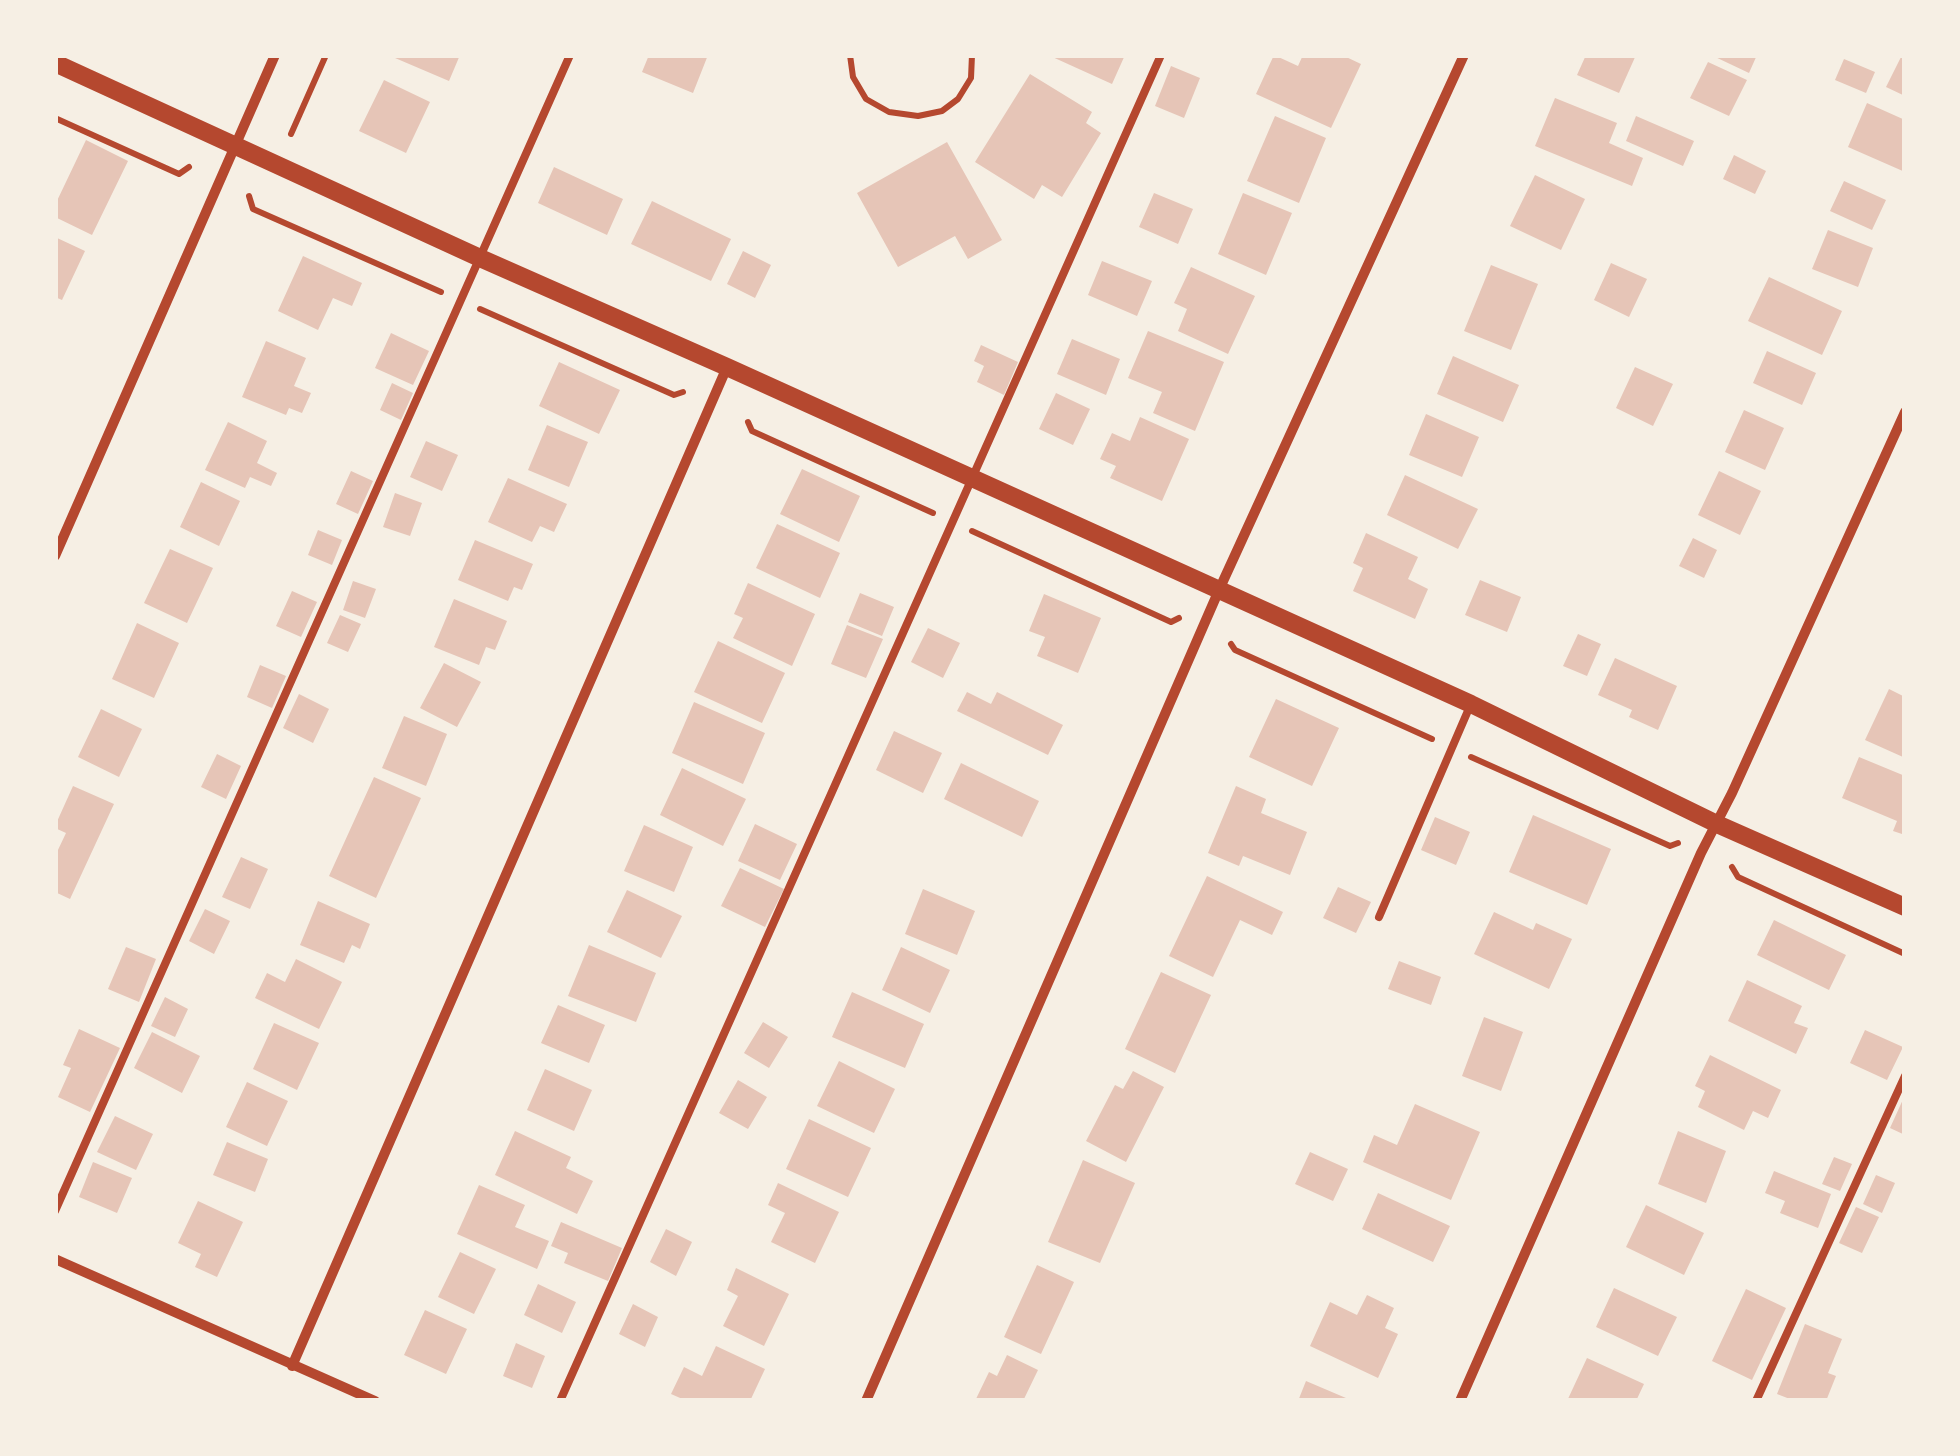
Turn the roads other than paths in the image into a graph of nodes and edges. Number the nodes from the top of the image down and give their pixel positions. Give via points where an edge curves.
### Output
1 (275, 55) edge
2 (570, 55) edge
3 (1161, 55) edge
4 (1464, 55) edge
5 (55, 63) edge
6 (234, 145) junction
7 (480, 258) junction
8 (726, 367) junction
9 (1905, 412) edge
10 (972, 479) junction
11 (55, 556) edge
12 (1219, 590) junction
13 (1471, 704) junction
14 (1717, 824) junction
15 (1905, 908) edge
16 (1379, 918) dead end
17 (1905, 1076) edge
18 (55, 1211) edge
19 (55, 1259) edge
20 (292, 1366) junction
21 (375, 1401) edge
22 (560, 1401) edge
23 (866, 1401) edge
24 (1460, 1401) edge
25 (1756, 1401) edge

1 - 6 street
2 - 7 lane
3 - 10 lane
4 - 12 street
5 - 6 street
6 - 7 street
6 - 11 street
7 - 8 street
7 - 18 lane
8 - 10 street
8 - 20 street
9 - 14 street
10 - 12 street
10 - 22 lane
12 - 13 street
12 - 23 street
13 - 14 street
13 - 16 lane
14 - 15 street
14 - 24 street
17 - 25 lane
19 - 20 street
20 - 21 street

